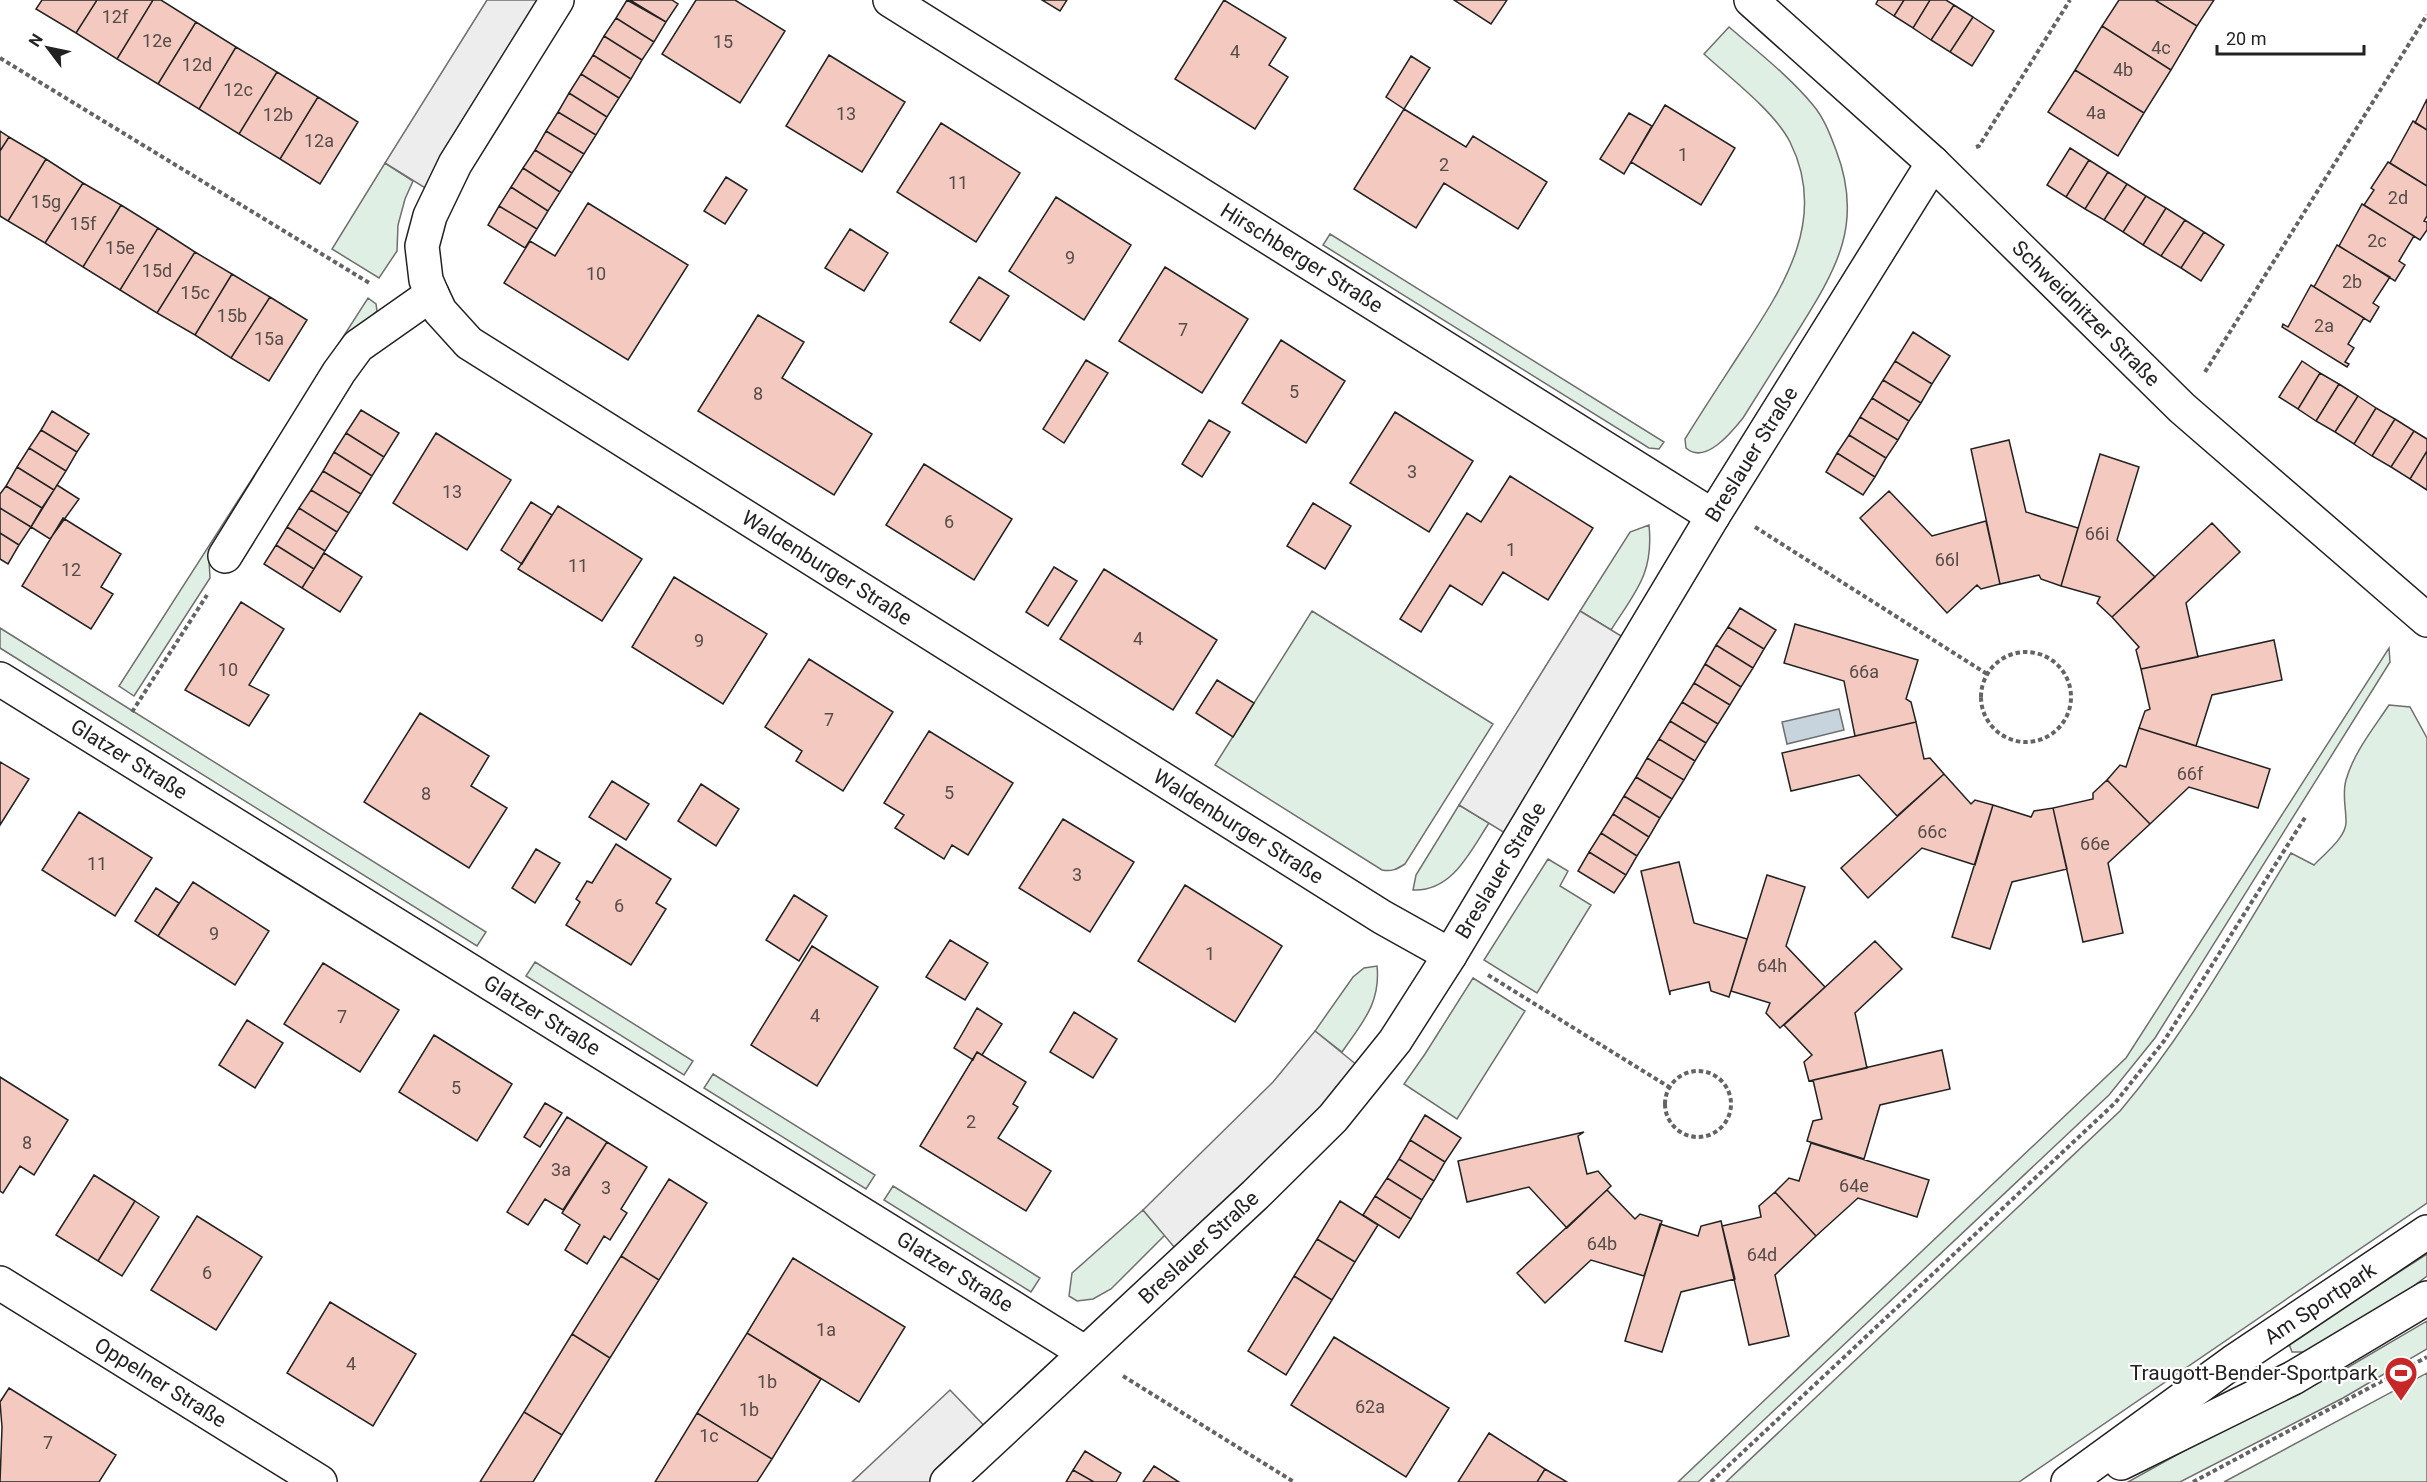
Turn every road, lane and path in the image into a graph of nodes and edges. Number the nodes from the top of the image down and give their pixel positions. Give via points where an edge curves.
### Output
1 (557, 0) edge
2 (891, 0) edge
3 (1751, 0) edge
4 (2070, 0) edge
5 (2427, 15) edge
6 (0, 58) edge
7 (1932, 162) junction
8 (432, 294) junction
9 (400, 315) junction
10 (2182, 408) junction
11 (1713, 516) junction
12 (225, 556) joint
13 (2427, 620) edge
14 (1987, 674) junction
15 (0, 679) edge
16 (133, 711) dead end
17 (2306, 816) dead end
18 (1450, 955) junction
19 (1669, 1087) junction
20 (2427, 1232) edge
21 (0, 1283) edge
22 (2427, 1298) edge
23 (1084, 1352) junction
24 (320, 1482) edge
25 (947, 1482) edge
26 (1294, 1482) edge
27 (1711, 1482) edge
28 (2068, 1482) edge
29 (2081, 1482) edge

1 - 8 street, Waldenburger Straße via 455,164 430,216 422,246 426,280
2 - 11 street, Hirschberger Straße
3 - 7 street, Schweidnitzer Straße
4 - 7 path via 1979,146
5 - 10 path
6 - 9 path via 378,288
7 - 10 street, Schweidnitzer Straße
7 - 11 street, Breslauer Straße
8 - 9 street
8 - 18 street, Waldenburger Straße via 440,311 469,344 1372,911
9 - 12 street via 358,346 339,372
10 - 13 street, Schweidnitzer Straße
11 - 14 path via 1759,528
11 - 18 street, Breslauer Straße
12 - 16 path via 213,586
14 - 14 path via 1981,704 1989,723 2003,736 2027,742 2045,738 2069,712 2071,689 2067,677 2048,657 2022,651 1998,661
15 - 23 street, Glatzer Straße
17 - 27 path via 2164,1041 2115,1103
18 - 19 path
18 - 23 street, Breslauer Straße via 1395,1041 1333,1118
19 - 19 path via 1665,1096 1666,1116 1679,1132 1698,1138 1708,1136 1729,1116 1731,1097 1721,1080 1712,1074 1683,1074
20 - 28 street, Am Sportpark via 2233,1362
21 - 24 street, Oppelner Straße
22 - 29 street via 2293,1378
23 - 25 street, Breslauer Straße
23 - 26 path

